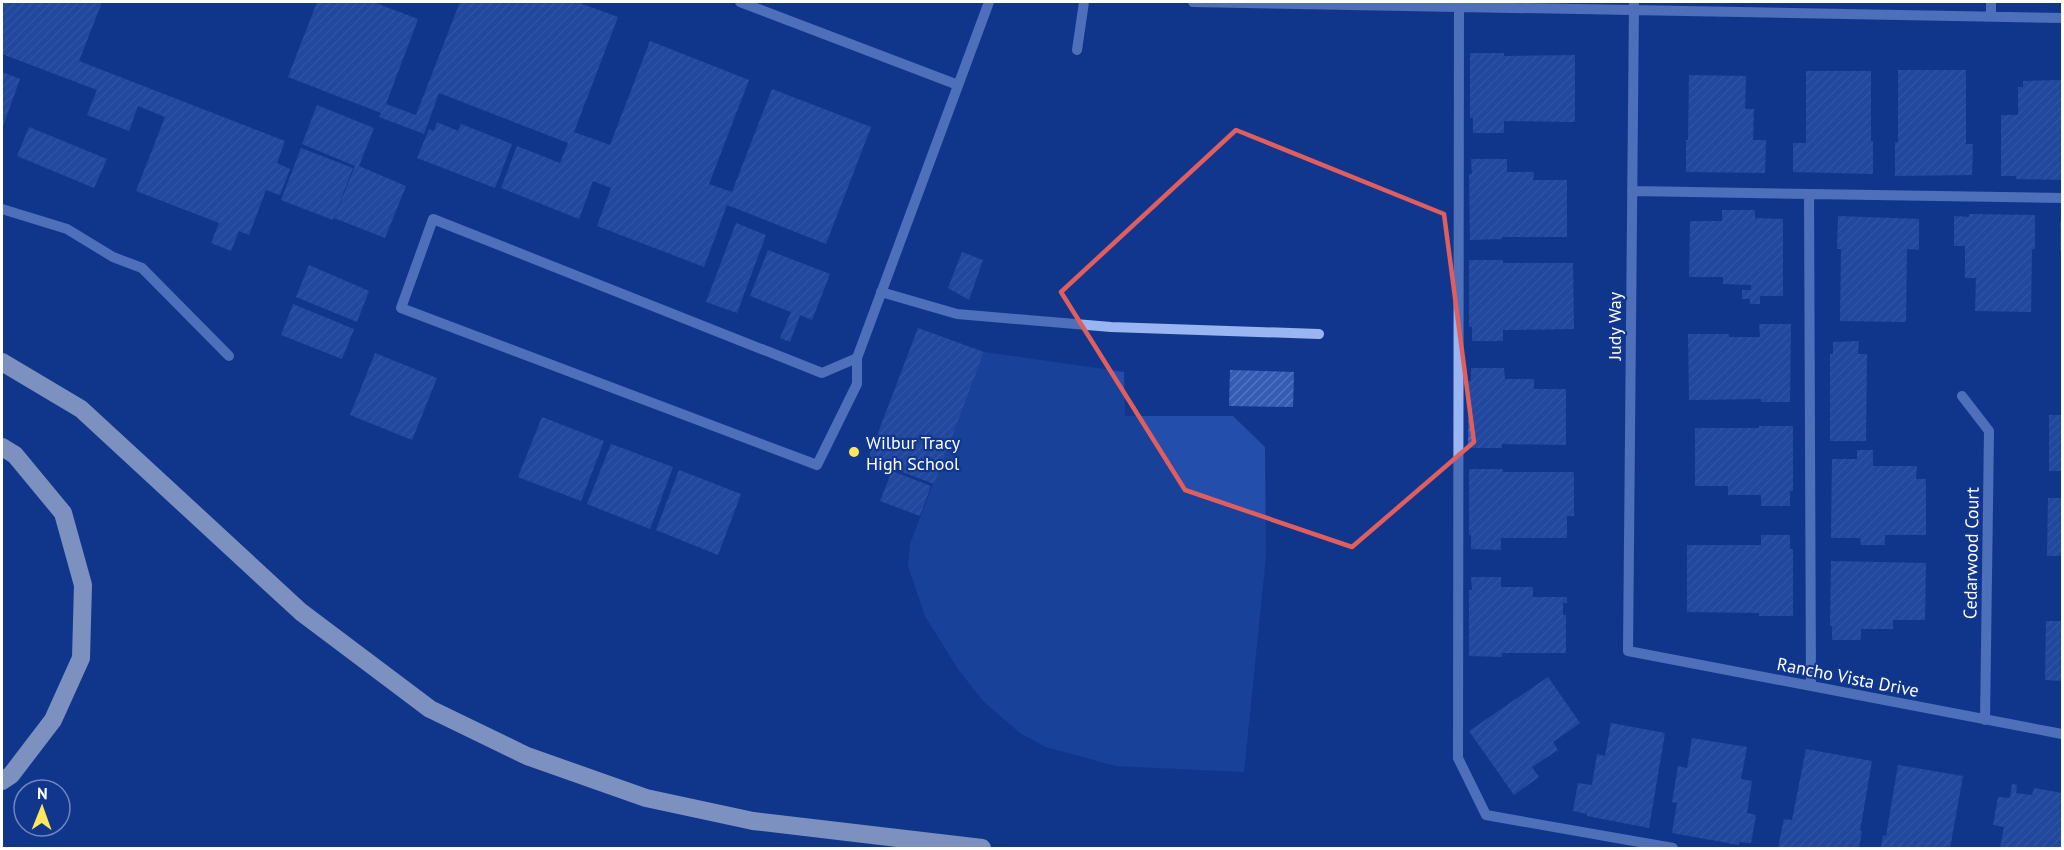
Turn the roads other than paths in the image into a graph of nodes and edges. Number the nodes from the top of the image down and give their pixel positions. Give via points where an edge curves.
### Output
1 (740, 2) edge
2 (989, 2) edge
3 (1084, 2) edge
4 (1193, 2) edge
5 (1813, 2) edge
6 (1991, 2) edge
7 (1459, 4) edge
8 (1634, 6) edge
9 (1813, 13) junction
10 (1991, 16) junction
11 (2062, 18) edge
12 (1077, 50) dead end
13 (958, 85) junction
14 (1632, 191) junction
15 (1809, 194) junction
16 (2062, 198) edge
17 (2, 209) edge
18 (881, 292) junction
19 (1319, 334) dead end
20 (229, 356) dead end
21 (857, 358) junction
22 (2, 362) edge
23 (1962, 396) dead end
24 (2, 447) edge
25 (1628, 651) joint
26 (1811, 686) junction
27 (1985, 720) junction
28 (2062, 734) edge
29 (2, 781) edge
30 (982, 849) edge
31 (1673, 849) edge

1 - 13 street
2 - 13 street
3 - 12 street
4 - 7 street
5 - 9 street
6 - 10 street
7 - 8 street
7 - 31 street via 1458,758 1486,814
8 - 9 street
8 - 14 street, Judy Way
9 - 10 street
10 - 11 street
13 - 18 street
14 - 15 street
14 - 25 street, Judy Way
15 - 16 street
15 - 26 street
17 - 20 street via 67,229 113,257 142,268
18 - 19 street via 957,314 1112,327
18 - 21 street
21 - 21 street via 822,373 433,219 401,308 817,465 857,384
22 - 30 highway via 81,410 301,612 430,709 526,756 646,798 753,821
23 - 27 street, Cedarwood Court via 1989,431
24 - 29 highway via 15,455 63,513 83,585 81,658 53,720 11,775
25 - 26 street, Rancho Vista Drive
26 - 27 street, Rancho Vista Drive
27 - 28 street, Rancho Vista Drive

